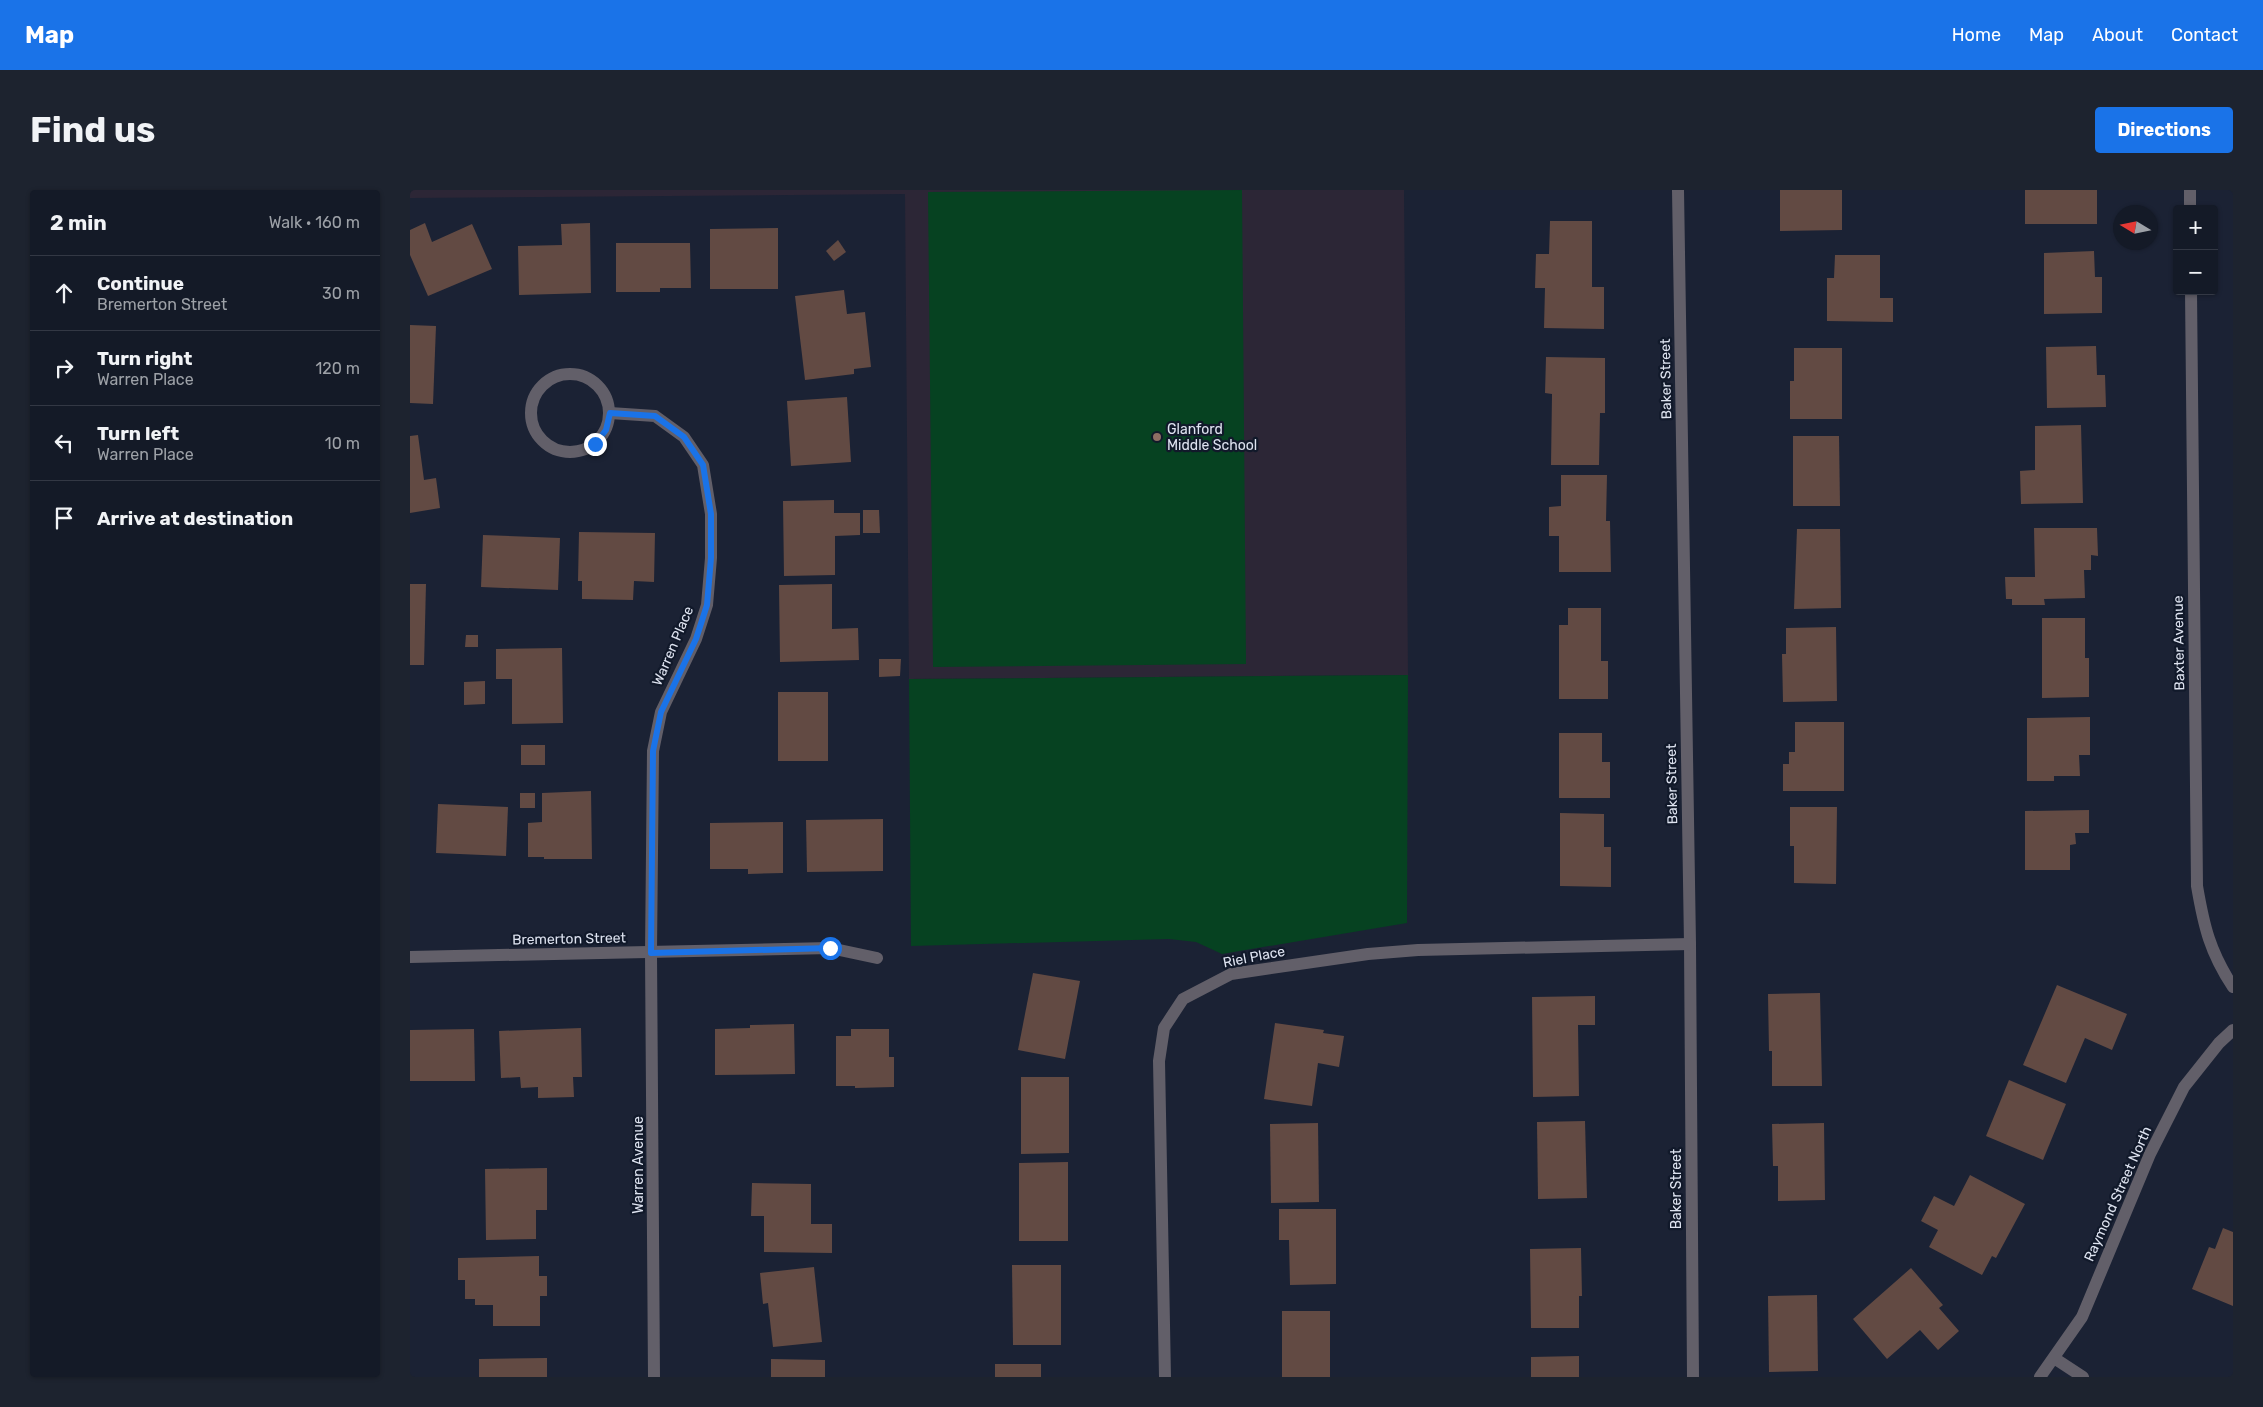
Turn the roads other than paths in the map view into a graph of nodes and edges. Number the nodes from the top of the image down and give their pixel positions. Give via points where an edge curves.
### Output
1 (1678, 190) edge
2 (2190, 190) edge
3 (2190, 205) edge
4 (2191, 295) edge
5 (610, 413) junction
6 (1690, 944) junction
7 (651, 953) junction
8 (410, 957) edge
9 (877, 958) dead end
10 (2233, 987) edge
11 (2233, 1030) edge
12 (2054, 1358) junction
13 (654, 1377) edge
14 (1165, 1377) edge
15 (1693, 1377) edge
16 (2040, 1377) edge
17 (2083, 1377) edge

1 - 6 street, Baker Street
2 - 3 street
4 - 10 street, Baxter Avenue via 2197,886 2204,928 2220,967
5 - 5 street via 606,395 594,381 579,374 561,374 545,382 534,396 530,413 534,431 545,444 561,452 579,452 595,444 606,430
5 - 7 street, Warren Place via 655,416 684,437 703,465 711,514 707,605 696,639 661,712 653,751
6 - 14 street, Riel Place via 1368,954 1231,974 1183,999 1164,1028 1159,1061
6 - 15 street, Baker Street
7 - 8 street, Bremerton Street
7 - 9 street, Bremerton Street via 830,948
7 - 13 street, Warren Avenue
11 - 12 street, Raymond Street North via 2218,1043 2184,1087 2150,1154 2082,1317
12 - 16 street, Raymond Street North
12 - 17 street

